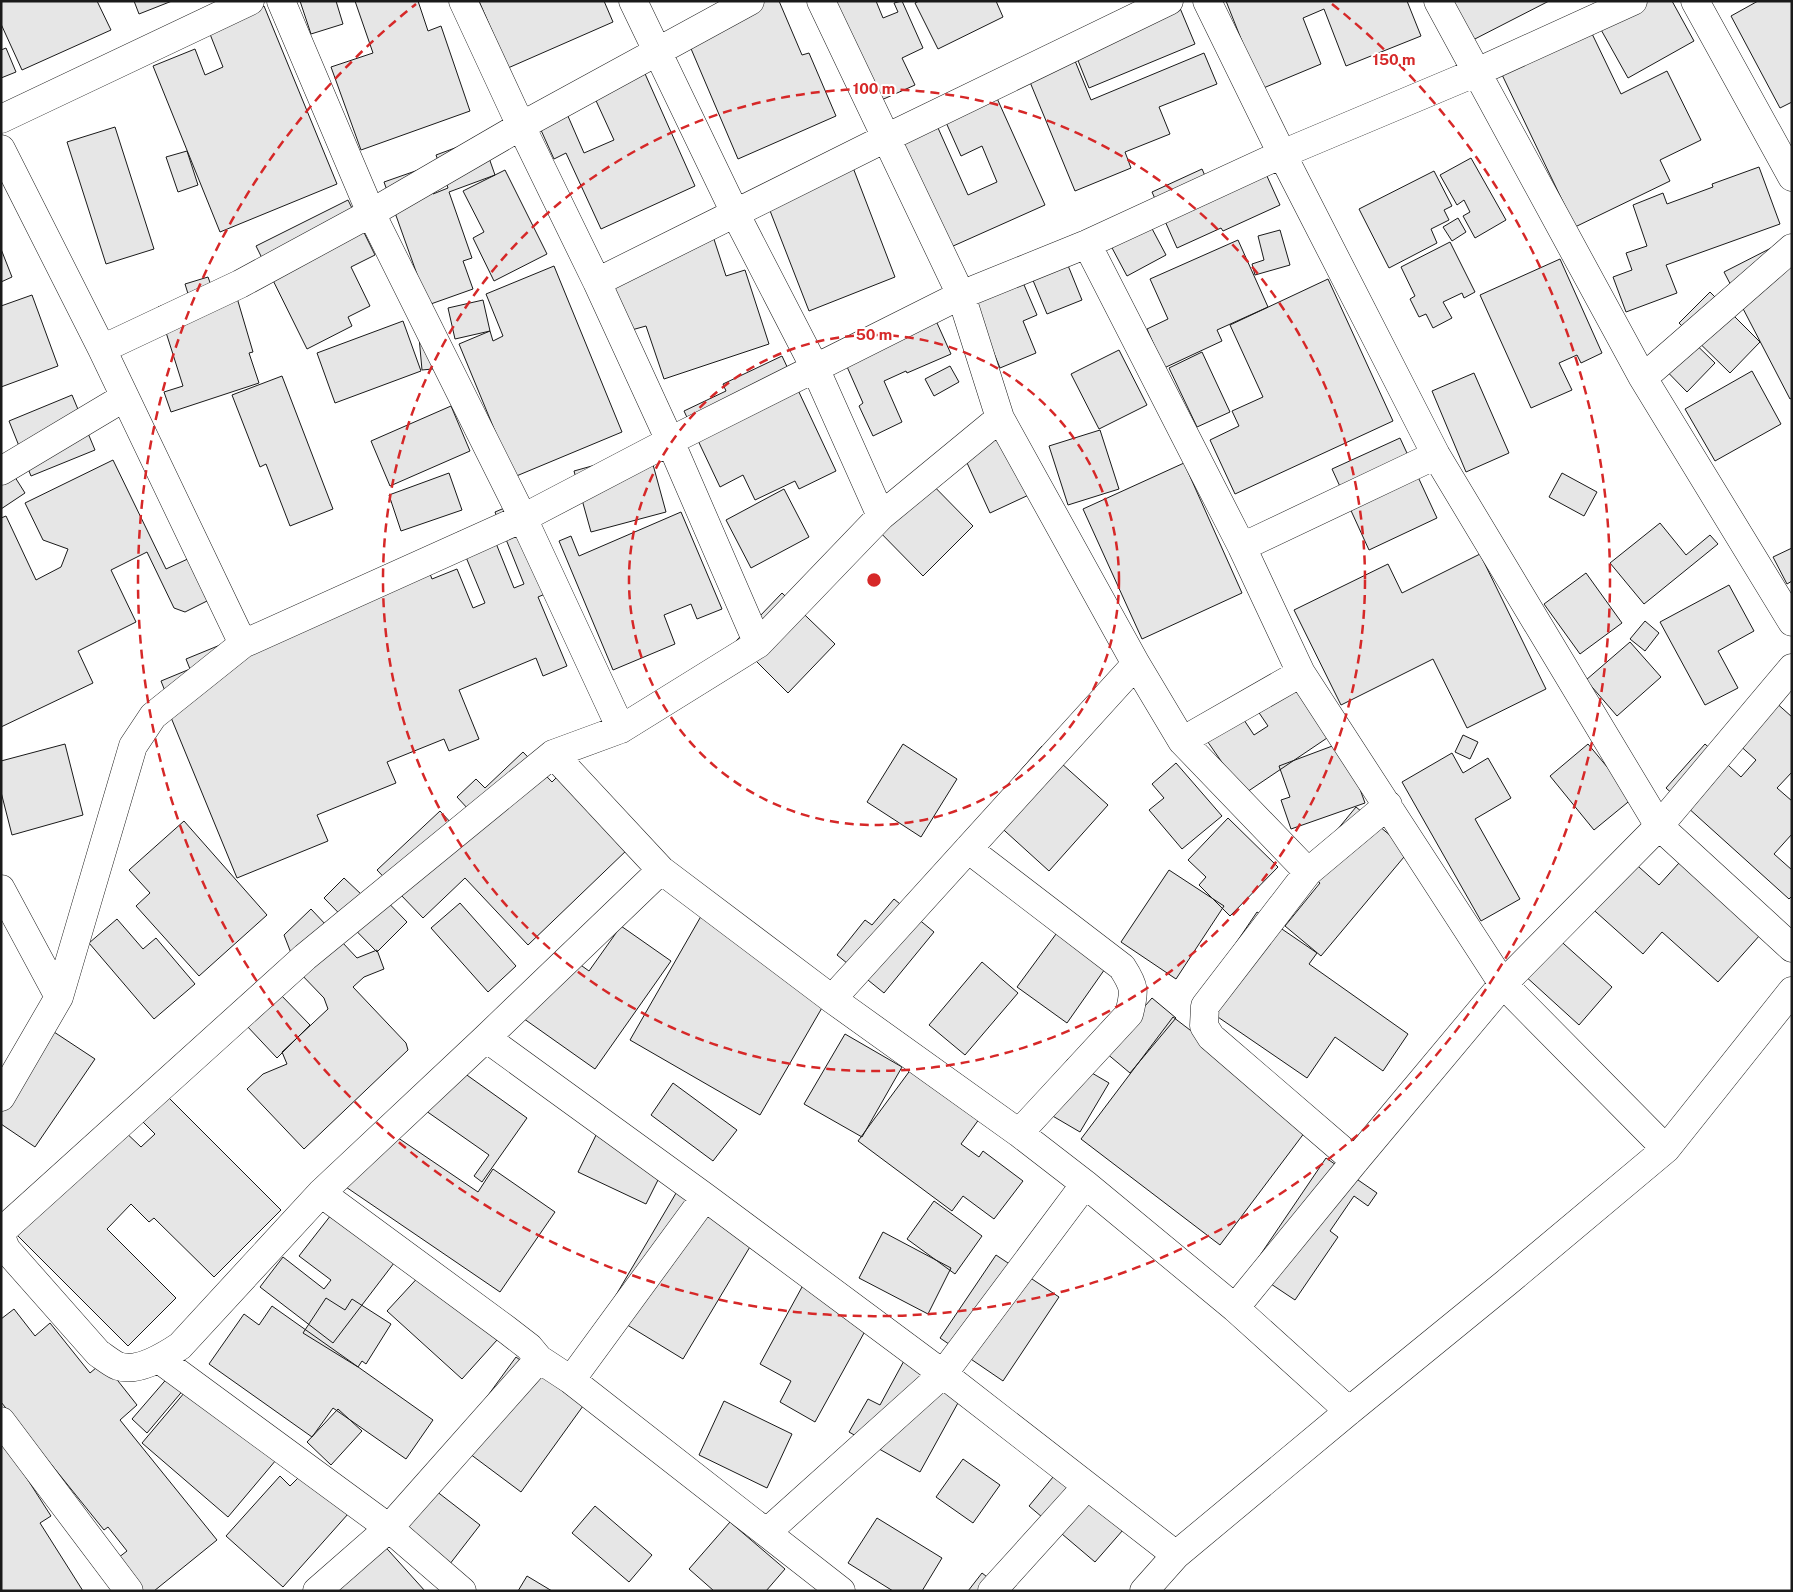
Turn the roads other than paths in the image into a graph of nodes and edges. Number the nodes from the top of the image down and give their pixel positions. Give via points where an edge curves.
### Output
1 (250, 1) edge
2 (281, 1) edge
3 (463, 1) edge
4 (633, 1) edge
5 (750, 1) edge
6 (821, 1) edge
7 (1169, 1) edge
8 (1207, 1) edge
9 (1438, 1) edge
10 (1633, 1) edge
11 (1695, 1) edge
12 (658, 51) junction
13 (1477, 72) junction
14 (1, 119) edge
15 (520, 126) junction
16 (886, 138) junction
17 (1, 149) edge
18 (1282, 154) junction
19 (1792, 177) edge
20 (371, 213) junction
21 (735, 213) junction
22 (1087, 244) junction
23 (1792, 248) edge
24 (597, 282) junction
25 (961, 295) junction
26 (102, 349) junction
27 (815, 368) junction
28 (1643, 378) junction
29 (125, 397) junction
30 (1000, 418) junction
31 (670, 441) junction
32 (1436, 455) junction
33 (1, 471) edge
34 (881, 516) junction
35 (523, 518) junction
36 (1242, 547) junction
37 (1792, 622) edge
38 (243, 644) junction
39 (758, 644) junction
40 (1136, 664) junction
41 (1301, 673) junction
42 (1788, 682) edge
43 (621, 729) junction
44 (1182, 742) junction
45 (553, 754) junction
46 (1388, 805) junction
47 (1659, 826) junction
48 (968, 849) junction
49 (661, 870) junction
50 (1308, 872) junction
51 (1, 889) edge
52 (1792, 948) edge
53 (1504, 984) junction
54 (1792, 990) edge
55 (59, 997) junction
56 (832, 999) junction
57 (486, 1038) junction
58 (1, 1097) edge
59 (1019, 1133) junction
60 (1666, 1149) junction
61 (1354, 1161) junction
62 (1084, 1184) junction
63 (321, 1193) junction
64 (705, 1197) junction
65 (1235, 1308) junction
66 (159, 1359) junction
67 (539, 1359) junction
68 (943, 1374) junction
69 (571, 1380) junction
70 (1349, 1411) junction
71 (1, 1421) edge
72 (1087, 1486) junction
73 (389, 1528) junction
74 (767, 1532) junction
75 (1176, 1555) junction
76 (129, 1591) edge
77 (317, 1591) edge
78 (462, 1591) edge
79 (841, 1591) edge
80 (992, 1591) edge
81 (1144, 1591) edge

1 - 14 street
2 - 20 street
3 - 15 street
4 - 12 street
5 - 12 street
6 - 16 street
7 - 16 street
8 - 18 street
9 - 13 street
10 - 13 street
11 - 19 street
12 - 15 street
12 - 21 street
13 - 18 street
13 - 28 street
15 - 20 street
15 - 24 street
16 - 21 street
16 - 25 street
17 - 26 street
18 - 22 street
18 - 32 street
20 - 26 street via 240,284
20 - 35 street
21 - 24 street
21 - 27 street
22 - 25 street
22 - 36 street
23 - 28 street
24 - 31 street
25 - 27 street
25 - 30 street
26 - 29 street
27 - 31 street
27 - 34 street
28 - 37 street
29 - 33 street
29 - 38 street
30 - 34 street
30 - 40 street
31 - 35 street
31 - 39 street
32 - 36 street
32 - 47 street
34 - 39 street
35 - 38 street
35 - 43 street
36 - 41 street
38 - 55 street via 153,716 133,746
39 - 43 street
40 - 44 street
40 - 48 street
41 - 44 street
41 - 46 street
42 - 47 street
43 - 45 street
44 - 50 street
45 - 49 street
45 - 66 street via 305,957 4,1229 2,1239 6,1249 98,1353 117,1366 128,1368
46 - 50 street
46 - 53 street
47 - 52 street
47 - 53 street
48 - 56 street
48 - 59 street via 1122,967 1132,982 1134,996 1129,1014
49 - 56 street
49 - 57 street
50 - 61 street via 1205,1006 1204,1026 1211,1037
51 - 55 street
53 - 60 street
53 - 61 street
54 - 60 street
55 - 58 street
56 - 59 street
57 - 63 street
57 - 64 street
59 - 62 street
60 - 70 street
61 - 65 street
62 - 65 street
62 - 68 street
63 - 66 street via 180,1346
63 - 67 street via 507,1330
64 - 68 street
64 - 69 street
65 - 70 street
66 - 73 street
67 - 69 street
67 - 73 street
68 - 72 street
68 - 74 street
69 - 74 street
70 - 75 street
71 - 76 street
72 - 75 street
72 - 80 street
73 - 77 street
73 - 78 street
74 - 79 street
75 - 81 street

